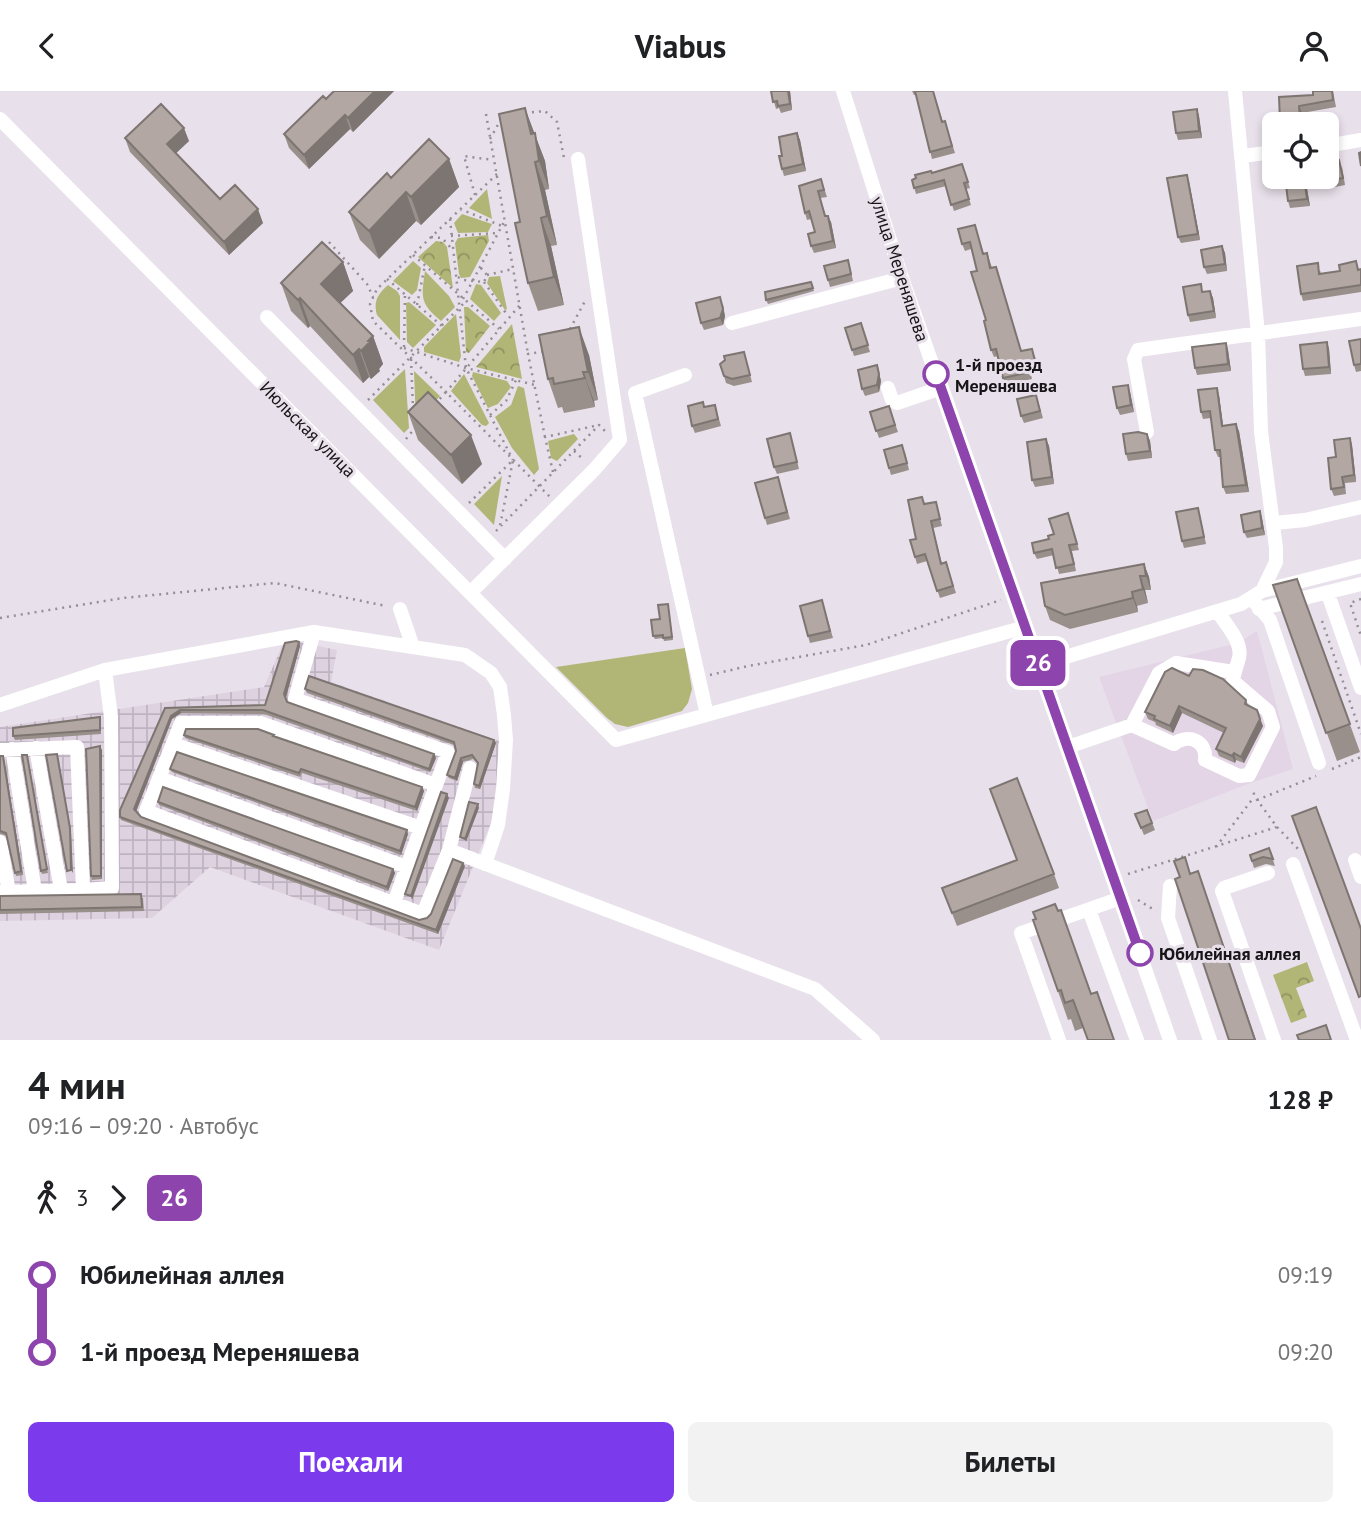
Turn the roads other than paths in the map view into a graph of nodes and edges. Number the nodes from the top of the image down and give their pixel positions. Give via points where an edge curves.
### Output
1 (843, 91) edge
2 (1235, 91) edge
3 (0, 118) edge
4 (1361, 140) edge
5 (1339, 144) edge
6 (1262, 154) edge
7 (1242, 156) junction
8 (571, 160) road end
9 (902, 278) junction
10 (267, 317) dead end
11 (1361, 319) edge
12 (732, 323) dead end
13 (1258, 334) junction
14 (685, 375) dead end
15 (888, 388) dead end
16 (941, 388) junction
17 (1147, 432) edge
18 (1361, 507) edge
19 (1275, 523) junction
20 (505, 559) junction
21 (1361, 566) edge
22 (1361, 585) edge
23 (470, 593) junction
24 (1328, 594) junction
25 (1257, 599) junction
26 (400, 609) road end
27 (1217, 612) junction
28 (1026, 627) junction
29 (314, 632) junction
30 (413, 647) junction
31 (1039, 666) junction
32 (104, 670) junction
33 (1234, 672) junction
34 (1361, 688) edge
35 (0, 705) edge
36 (707, 715) junction
37 (1132, 725) junction
38 (173, 744) junction
39 (1068, 747) junction
40 (3, 748) edge
41 (36, 748) junction
42 (1320, 763) dead end
43 (470, 768) dead end
44 (159, 778) junction
45 (436, 785) junction
46 (421, 828) junction
47 (0, 842) edge
48 (449, 850) junction
49 (1354, 860) dead end
50 (485, 864) junction
51 (1293, 864) dead end
52 (407, 867) junction
53 (1268, 873) dead end
54 (1361, 877) edge
55 (1170, 885) dead end
56 (61, 890) junction
57 (83, 890) junction
58 (35, 891) junction
59 (4, 892) edge
60 (1121, 898) junction
61 (394, 903) junction
62 (1090, 910) junction
63 (873, 1040) edge
64 (1059, 1040) edge
65 (1137, 1040) edge
66 (1170, 1040) edge
67 (1210, 1040) edge
68 (1274, 1040) edge
69 (1357, 1040) edge

1 - 9 street, улица Мереняшева
2 - 7 street
3 - 23 street, Июльская улица
4 - 5 street
6 - 7 street
7 - 13 street
8 - 20 street via 606,339 620,439
9 - 12 street
9 - 16 street, улица Мереняшева
10 - 20 street
11 - 13 street
13 - 17 street via 1138,350 1134,359
13 - 19 street via 1261,432
14 - 36 street via 635,393
15 - 16 street via 897,403
16 - 28 street, улица Мереняшева
18 - 19 street
19 - 25 street via 1276,562
20 - 23 street
21 - 25 street
22 - 24 street
23 - 36 street, Июльская улица via 616,740
24 - 25 street
24 - 34 street
25 - 27 street
25 - 42 street via 1270,620
26 - 30 street
27 - 31 street
27 - 33 street via 1238,643 1240,655
28 - 31 street, улица Мереняшева
28 - 36 street
29 - 30 street
29 - 32 street
29 - 45 street via 295,699 448,752
30 - 50 street via 465,655 491,673 500,687 506,740 503,789 498,825
31 - 39 street, улица Мереняшева
32 - 35 street
32 - 57 street via 111,717 112,888
33 - 37 street via 1176,663 1159,673
33 - 37 street via 1233,681 1268,711 1273,727 1249,775 1238,776 1205,760 1197,740 1180,739 1174,744
37 - 39 street
38 - 44 street
38 - 45 street via 181,723 261,723
38 - 46 street
39 - 60 street, улица Мереняшева
40 - 41 street
40 - 58 street
41 - 56 street
41 - 57 street via 77,747
43 - 48 street
44 - 52 street
44 - 61 street via 146,811
45 - 46 street
46 - 52 street
47 - 59 street
48 - 50 street
48 - 61 street via 423,914
49 - 54 street
50 - 63 street via 814,989
51 - 69 street
52 - 61 street
53 - 68 street via 1222,891
55 - 67 street via 1168,918
56 - 57 street
56 - 58 street
58 - 59 street
60 - 62 street
60 - 66 street, улица Мереняшева
62 - 64 street via 1021,933
62 - 65 street

